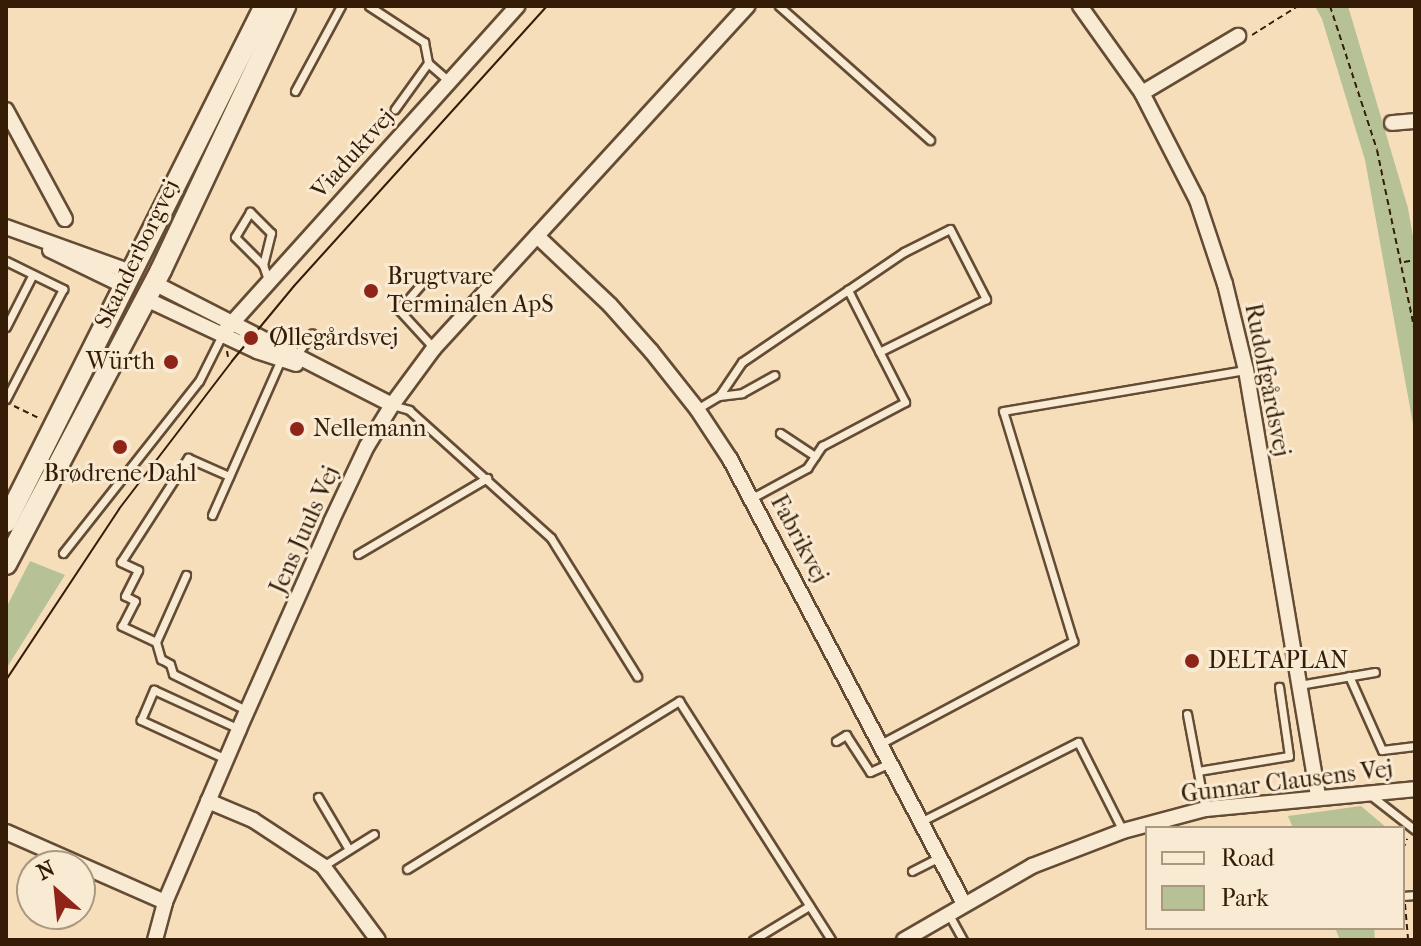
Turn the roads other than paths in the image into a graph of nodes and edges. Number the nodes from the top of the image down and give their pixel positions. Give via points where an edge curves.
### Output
1 (265, 6) edge
2 (285, 6) edge
3 (341, 6) edge
4 (369, 6) edge
5 (747, 6) edge
6 (779, 6) edge
7 (1080, 6) edge
8 (514, 7) edge
9 (1238, 36) road end
10 (428, 63) junction
11 (449, 81) junction
12 (295, 91) dead end
13 (1142, 93) junction
14 (395, 109) dead end
15 (6, 110) edge
16 (1415, 121) edge
17 (1392, 123) dead end
18 (930, 140) dead end
19 (192, 151) junction
20 (65, 219) dead end
21 (12, 229) edge
22 (537, 236) junction
23 (6, 261) edge
24 (263, 265) junction
25 (33, 274) junction
26 (126, 275) junction
27 (424, 281) dead end
28 (269, 282) junction
29 (848, 290) junction
30 (152, 295) junction
31 (6, 327) edge
32 (228, 328) junction
33 (312, 334) dead end
34 (434, 348) junction
35 (879, 352) junction
36 (288, 356) junction
37 (1246, 370) junction
38 (774, 375) dead end
39 (719, 396) junction
40 (6, 400) edge
41 (392, 405) junction
42 (697, 409) junction
43 (780, 433) dead end
44 (68, 444) junction
45 (815, 456) junction
46 (229, 476) junction
47 (487, 478) junction
48 (752, 498) junction
49 (212, 515) dead end
50 (6, 522) edge
51 (63, 553) dead end
52 (358, 554) dead end
53 (6, 564) edge
54 (186, 575) dead end
55 (156, 642) junction
56 (1375, 672) dead end
57 (637, 676) dead end
58 (1349, 676) junction
59 (1299, 685) junction
60 (1279, 687) dead end
61 (1302, 704) junction
62 (1282, 707) junction
63 (248, 710) junction
64 (1187, 714) dead end
65 (239, 729) junction
66 (836, 741) dead end
67 (882, 743) junction
68 (1415, 746) edge
69 (226, 759) junction
70 (892, 763) junction
71 (1198, 771) junction
72 (1415, 789) edge
73 (1367, 793) junction
74 (318, 797) dead end
75 (1318, 797) junction
76 (208, 801) junction
77 (1205, 809) junction
78 (922, 821) junction
79 (1415, 830) edge
80 (1123, 831) junction
81 (6, 832) edge
82 (374, 834) dead end
83 (348, 848) junction
84 (940, 856) junction
85 (323, 866) junction
86 (407, 869) dead end
87 (912, 871) dead end
88 (165, 902) junction
89 (964, 904) junction
90 (809, 906) junction
91 (948, 913) junction
92 (155, 940) edge
93 (378, 940) edge
94 (753, 940) edge
95 (831, 940) edge
96 (904, 940) edge
97 (963, 940) edge

1 - 19 main road, Skanderborgvej
2 - 30 main road, Skanderborgvej
3 - 12 lane
4 - 10 lane via 424,42
5 - 22 street, Jens Juuls Vej
6 - 18 lane
7 - 13 street, Rudolfgårdsvej
8 - 11 street, Viaduktvej
9 - 13 street
10 - 11 lane
10 - 14 lane
11 - 28 street, Viaduktvej
13 - 37 street, Rudolfgårdsvej via 1197,200
15 - 20 street
16 - 17 street
19 - 26 main road, Skanderborgvej
19 - 30 main road via 147,272
21 - 26 street
22 - 34 street, Jens Juuls Vej
22 - 42 street, Fabrikvej via 610,305
23 - 25 lane
24 - 24 lane via 235,237 250,212 271,233
24 - 28 lane
25 - 31 lane
25 - 40 lane via 63,289
26 - 44 main road via 134,284 131,298
26 - 50 main road, Skanderborgvej
27 - 34 lane via 399,310
28 - 32 street, Viaduktvej
29 - 35 lane
29 - 35 lane via 950,229 986,299
29 - 39 lane via 742,362
30 - 32 street
30 - 32 street
30 - 44 main road, Skanderborgvej
32 - 36 street
32 - 51 lane via 199,381
33 - 36 lane
34 - 41 street, Jens Juuls Vej
35 - 45 lane via 905,402 822,446
36 - 41 street
36 - 46 lane
37 - 59 street, Rudolfgårdsvej
37 - 67 lane via 1003,411 1073,641
38 - 39 lane via 742,393
39 - 42 lane
41 - 47 lane via 409,410
41 - 63 street, Jens Juuls Vej via 367,446
42 - 48 street, Fabrikvej
43 - 45 lane
44 - 53 main road, Skanderborgvej
45 - 48 lane via 807,468
46 - 49 lane
46 - 55 lane via 188,458 121,562 138,570 125,596 135,601 122,626
47 - 52 lane
47 - 57 lane via 551,538
48 - 67 street, Fabrikvej
54 - 55 lane
55 - 63 lane via 173,674
56 - 58 lane
58 - 59 lane
58 - 68 lane via 1382,750
59 - 61 street, Rudolfgårdsvej
60 - 62 lane
61 - 62 lane
61 - 75 street, Rudolfgårdsvej
62 - 71 lane via 1289,756
63 - 65 street, Jens Juuls Vej
64 - 71 lane
65 - 69 street, Jens Juuls Vej
65 - 69 lane via 154,690 141,720
66 - 70 lane via 846,735 870,772
67 - 70 street, Fabrikvej
69 - 76 street, Jens Juuls Vej
70 - 78 street, Fabrikvej
71 - 77 lane
72 - 73 street, Gunnar Clausens Vej
73 - 75 street, Gunnar Clausens Vej
73 - 79 lane
74 - 83 lane
75 - 77 street, Gunnar Clausens Vej
76 - 85 street via 253,820
76 - 88 street, Jens Juuls Vej
77 - 80 street, Gunnar Clausens Vej
78 - 80 lane via 1078,742
78 - 84 street, Fabrikvej
80 - 89 street, Gunnar Clausens Vej via 1032,866
81 - 88 street
82 - 83 lane
83 - 85 lane
84 - 87 lane
84 - 89 street, Fabrikvej
85 - 93 street
86 - 90 lane via 679,701
88 - 92 street, Jens Juuls Vej
89 - 91 street, Gunnar Clausens Vej
90 - 94 lane
90 - 95 lane
91 - 96 street, Gunnar Clausens Vej
91 - 97 lane

